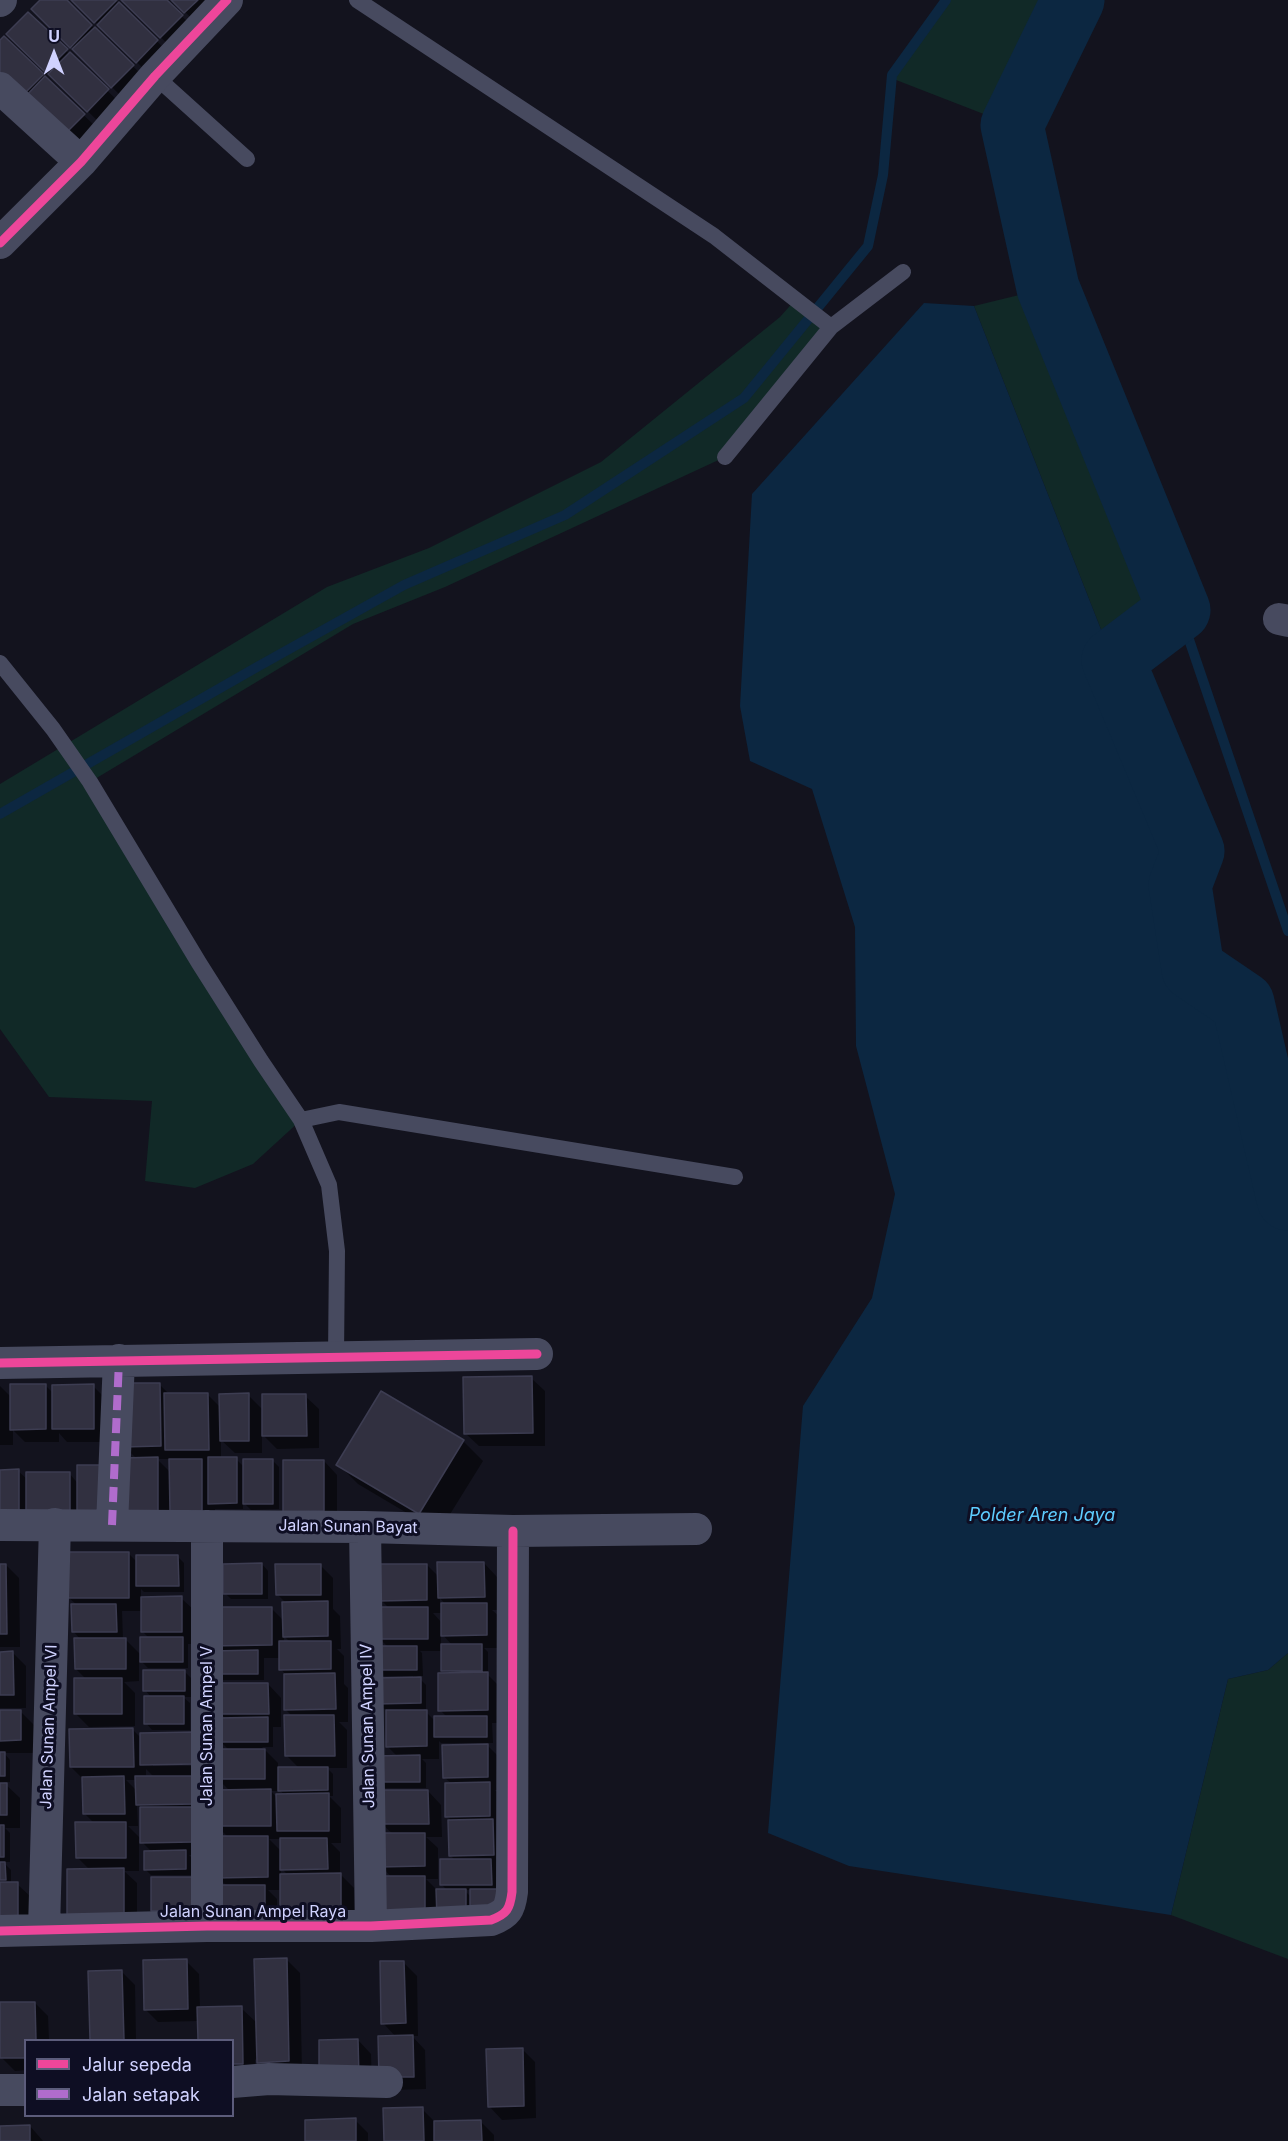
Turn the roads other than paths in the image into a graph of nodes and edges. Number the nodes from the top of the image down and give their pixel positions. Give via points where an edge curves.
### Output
1 (227, 0) edge
2 (357, 0) edge
3 (155, 76) junction
4 (0, 88) edge
5 (247, 159) dead end
6 (81, 162) junction
7 (0, 243) edge
8 (903, 272) dead end
9 (825, 323) junction
10 (725, 457) dead end
11 (0, 663) edge
12 (302, 1120) junction
13 (735, 1177) dead end
14 (537, 1354) dead end
15 (336, 1357) junction
16 (119, 1360) junction
17 (0, 1364) edge
18 (55, 1524) junction
19 (0, 1525) edge
20 (112, 1525) junction
21 (207, 1526) junction
22 (365, 1527) junction
23 (696, 1529) dead end
24 (513, 1531) junction
25 (207, 1926) junction
26 (371, 1926) junction
27 (44, 1929) junction
28 (0, 1931) edge
29 (234, 2082) edge
30 (387, 2082) dead end
31 (0, 2090) edge
32 (24, 2090) edge

1 - 3 street
2 - 9 lane via 735,251
3 - 5 lane
3 - 6 street
4 - 6 street
6 - 7 street
8 - 9 lane
9 - 10 lane
11 - 12 lane via 90,782 199,963
12 - 13 lane via 339,1112
12 - 15 lane via 329,1185 337,1251
14 - 15 street
15 - 16 street
16 - 17 street
16 - 20 street
18 - 19 street, Jalan Sunan Bayat
18 - 20 street, Jalan Sunan Bayat
18 - 27 street, Jalan Sunan Ampel VI
20 - 21 street, Jalan Sunan Bayat
21 - 22 street, Jalan Sunan Bayat
21 - 25 street, Jalan Sunan Ampel V
22 - 24 street, Jalan Sunan Bayat
22 - 26 street, Jalan Sunan Ampel IV
23 - 24 street, Jalan Sunan Bayat
24 - 26 street, Jalan Sunan Ampel Raya via 510,1906 505,1915 491,1920
25 - 26 street, Jalan Sunan Ampel Raya
25 - 27 street, Jalan Sunan Ampel Raya
27 - 28 street, Jalan Sunan Ampel Raya
29 - 30 street
31 - 32 street

